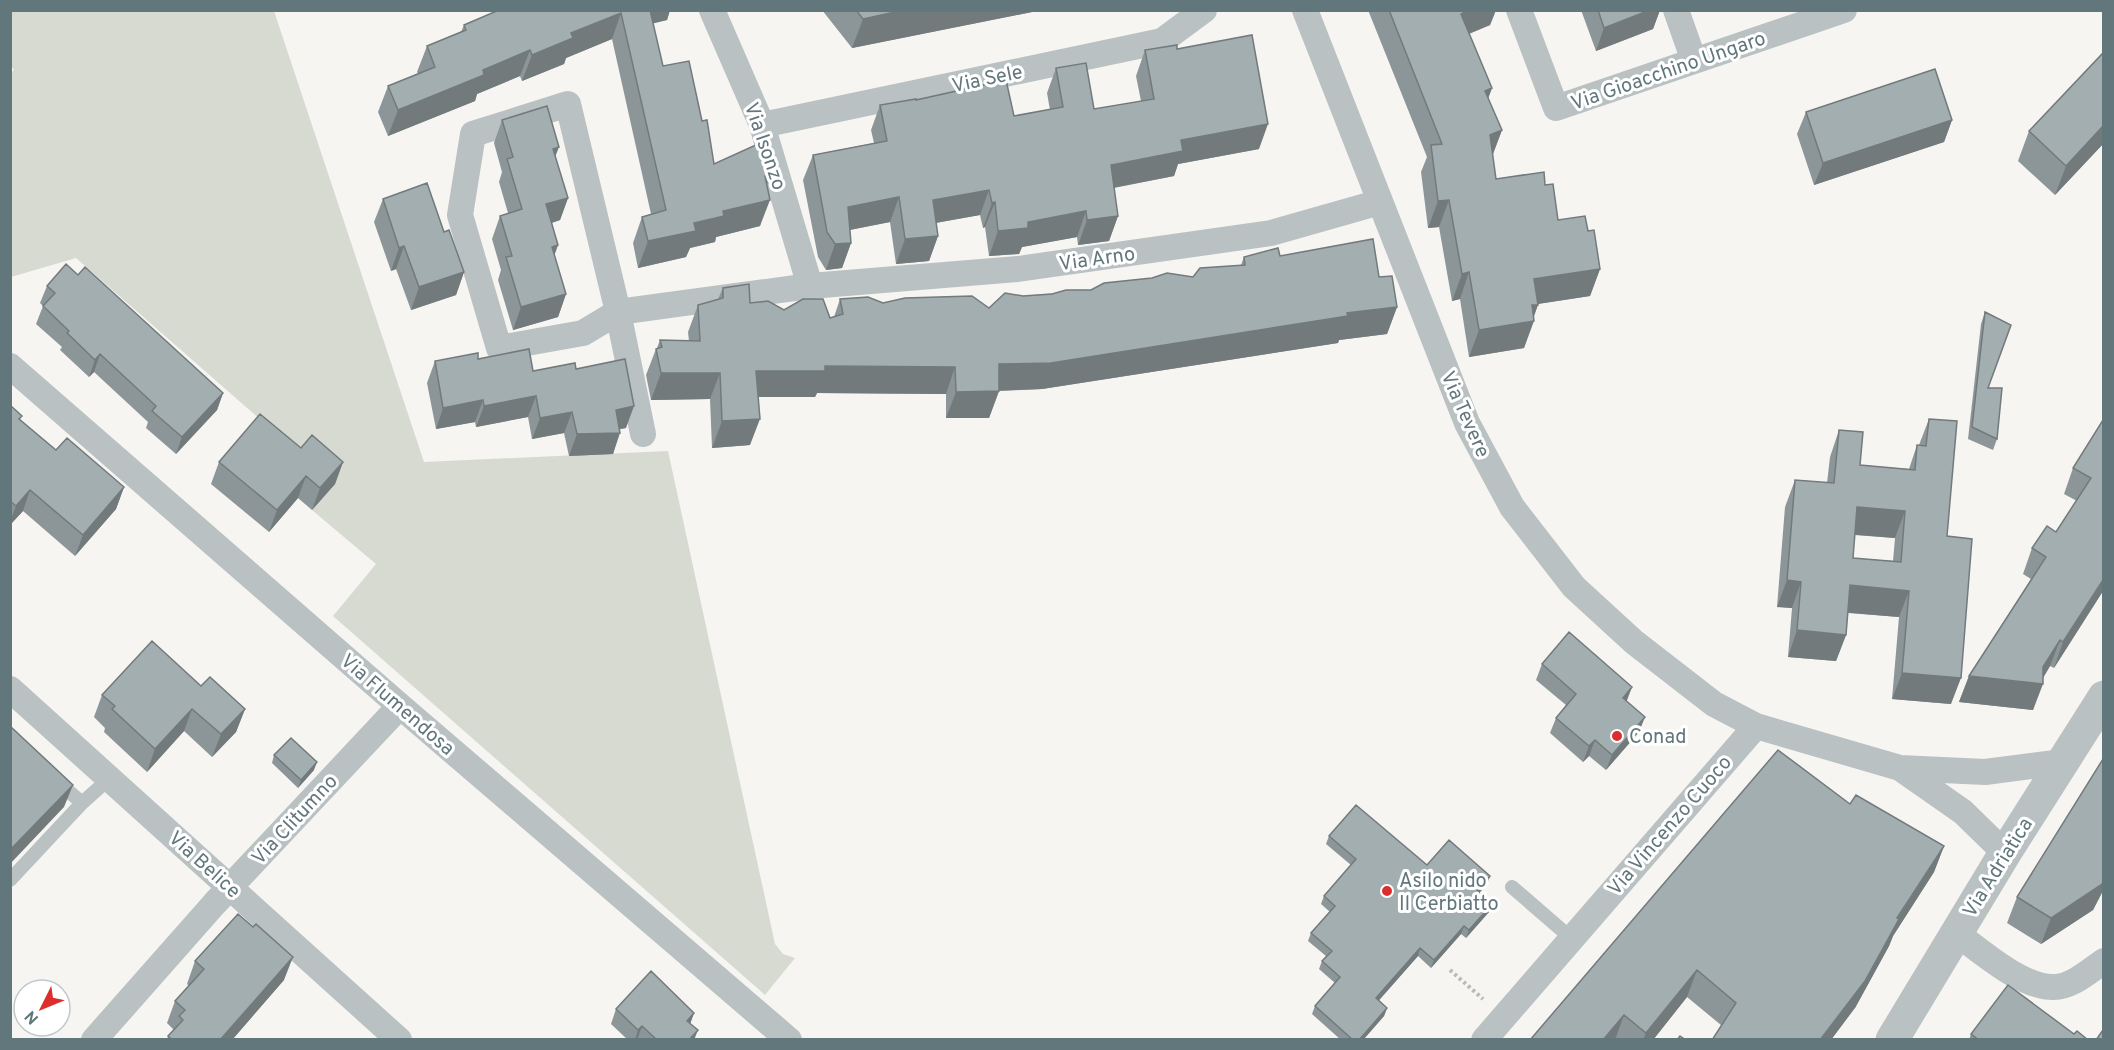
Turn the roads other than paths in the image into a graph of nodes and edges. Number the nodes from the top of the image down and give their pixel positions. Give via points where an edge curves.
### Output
1 (712, 10) edge
2 (1204, 10) edge
3 (1305, 10) edge
4 (1519, 10) edge
5 (1676, 10) edge
6 (1844, 10) edge
7 (1694, 61) junction
8 (762, 125) junction
9 (1380, 202) junction
10 (810, 286) junction
11 (618, 312) junction
12 (10, 366) edge
13 (643, 434) dead end
14 (10, 688) edge
15 (2103, 697) edge
16 (400, 706) junction
17 (1756, 726) junction
18 (2063, 762) junction
19 (1900, 768) junction
20 (50, 775) edge
21 (110, 778) junction
22 (82, 803) junction
23 (2005, 853) junction
24 (10, 880) edge
25 (230, 887) junction
26 (1512, 887) dead end
27 (1956, 933) junction
28 (1571, 938) junction
29 (2103, 961) edge
30 (101, 1037) edge
31 (399, 1040) edge
32 (789, 1040) edge
33 (1484, 1040) edge
34 (1892, 1040) edge

1 - 8 street, Via Isonzo
2 - 8 street, Via Sele via 1162,41
3 - 9 street, Via Tevere
4 - 7 street, Via Gioacchino Ungaro via 1556,108
5 - 7 street
6 - 7 street, Via Gioacchino Ungaro
8 - 10 street, Via Isonzo
9 - 10 street, Via Arno via 1271,233 1018,269
9 - 17 street, Via Tevere via 1467,423 1512,507 1574,587 1625,634 1714,704
10 - 11 street, Via Arno
11 - 11 street via 568,104 473,134 460,215 499,348 583,333
11 - 13 street
12 - 16 street, Via Flumendosa
14 - 21 street, Via Belice
15 - 18 street, Via Adriatica
16 - 25 street, Via Clitumno
16 - 32 street, Via Flumendosa
17 - 19 street
17 - 28 street, Via Vincenzo Cuoco
18 - 19 street via 1984,772
18 - 23 street, Via Adriatica
19 - 23 street via 1963,812
20 - 22 lane
21 - 22 lane
21 - 25 street, Via Belice
22 - 24 lane
23 - 27 street, Via Adriatica
25 - 30 street, Via Clitumno
25 - 31 street, Via Belice
26 - 28 lane
27 - 29 street via 2016,976 2037,984 2055,987 2077,980
27 - 34 street, Via Adriatica
28 - 33 street, Via Vincenzo Cuoco

